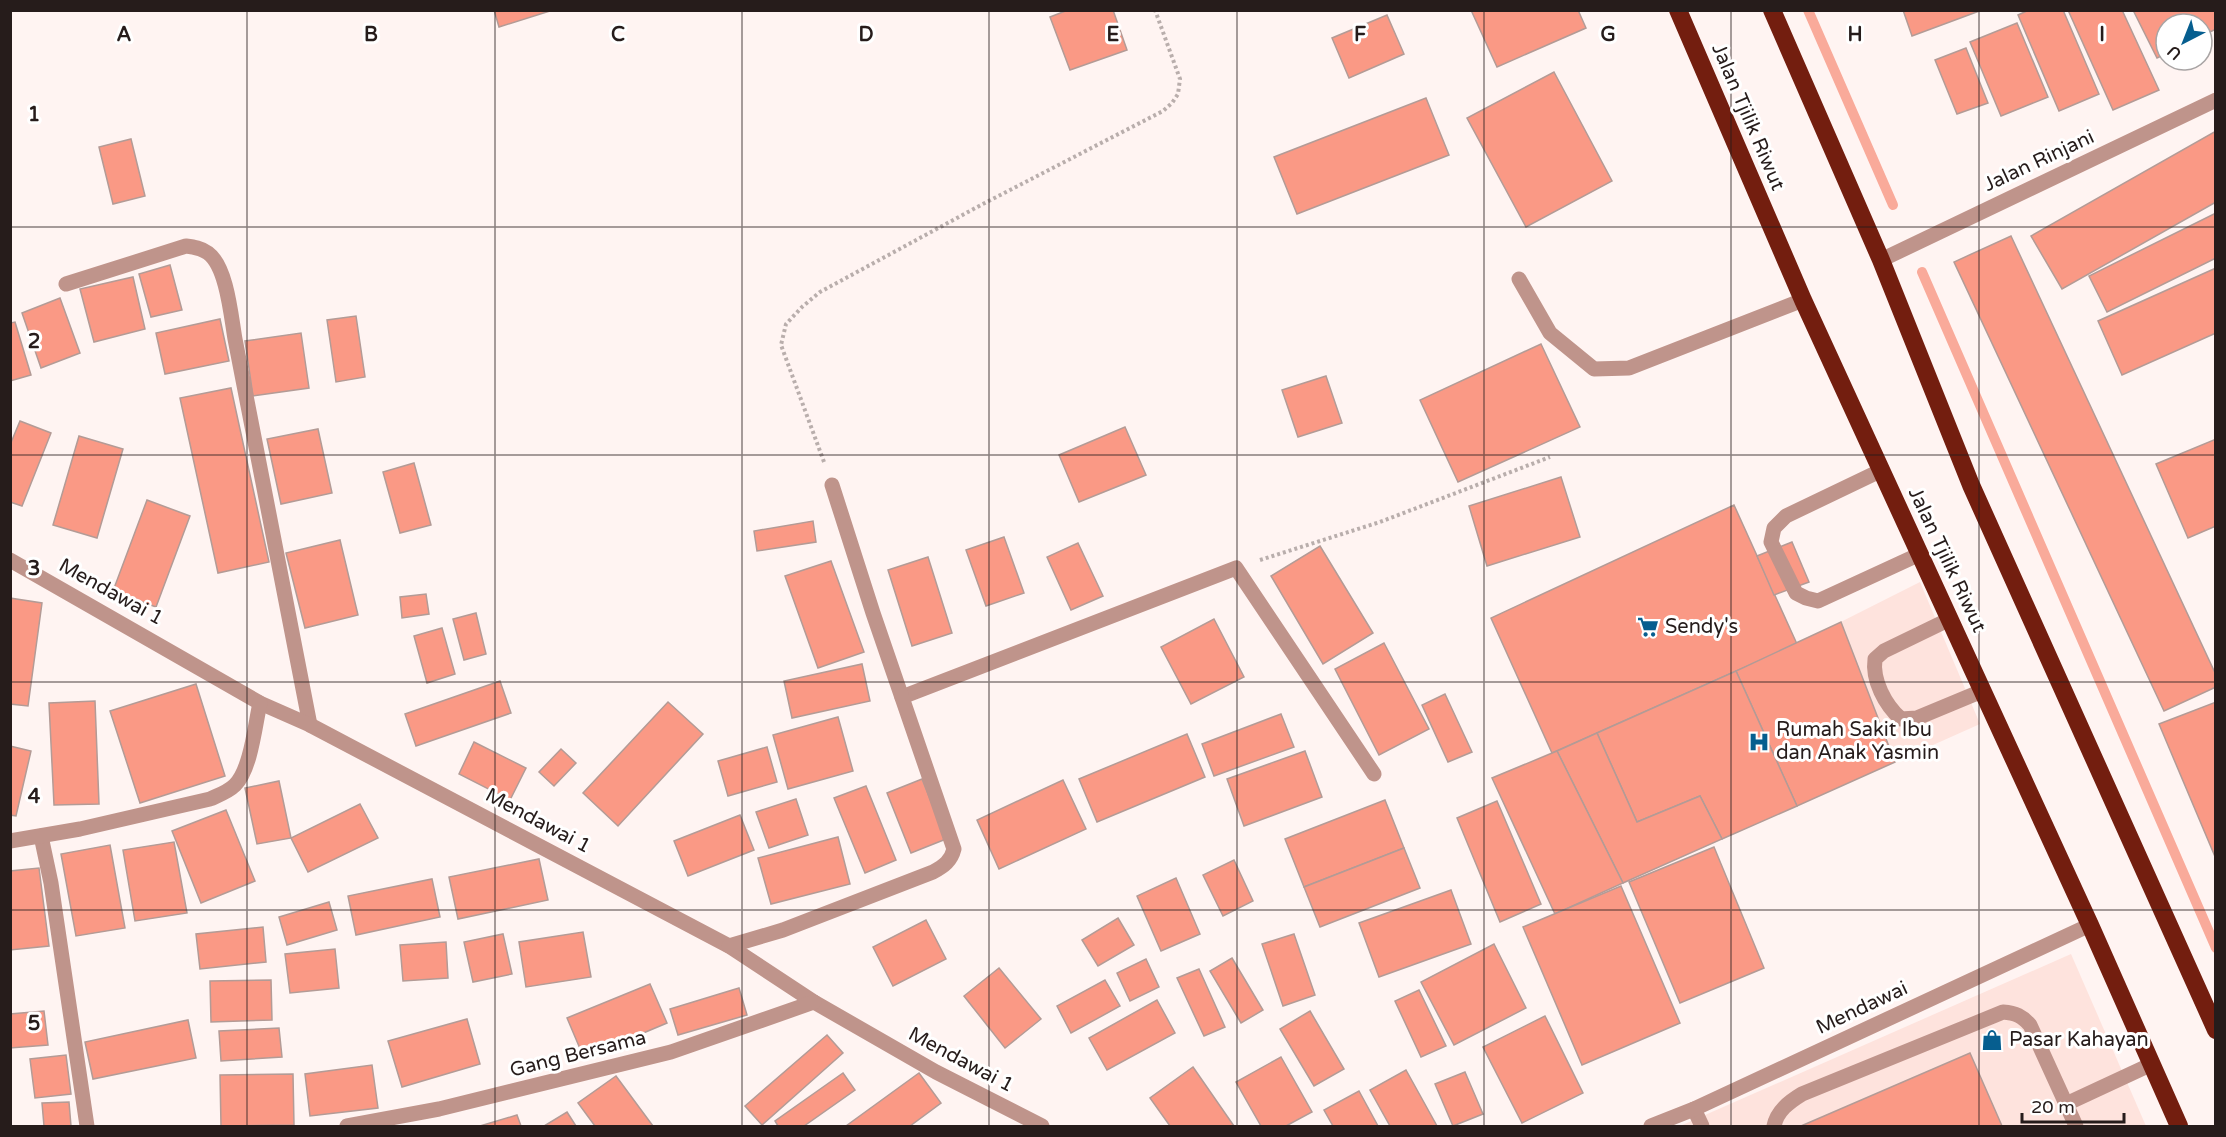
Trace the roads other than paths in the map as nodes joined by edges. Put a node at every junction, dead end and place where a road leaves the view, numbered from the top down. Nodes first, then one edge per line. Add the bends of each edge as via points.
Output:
1 (1678, 10) edge
2 (1772, 10) edge
3 (2216, 100) edge
4 (1881, 260) junction
5 (1519, 279) dead end
6 (66, 284) dead end
7 (1803, 300) junction
8 (1882, 470) junction
9 (832, 485) road end
10 (1920, 554) junction
11 (10, 560) edge
12 (1950, 619) junction
13 (1982, 691) junction
14 (902, 697) junction
15 (260, 703) junction
16 (310, 725) junction
17 (1374, 774) dead end
18 (41, 836) junction
19 (10, 841) edge
20 (2090, 925) junction
21 (729, 946) junction
22 (814, 1002) junction
23 (2216, 1030) edge
24 (2152, 1064) junction
25 (2066, 1104) junction
26 (1694, 1109) junction
27 (87, 1126) edge
28 (347, 1126) edge
29 (1042, 1126) edge
30 (1651, 1126) edge
31 (1702, 1126) edge
32 (1774, 1126) edge
33 (2076, 1126) edge
34 (2179, 1126) edge

1 - 7 highway, Jalan Tjilik Riwut
2 - 4 highway
3 - 4 street, Jalan Rinjani
4 - 23 highway via 1971,485
5 - 7 street via 1550,333 1594,369 1629,368
6 - 16 street via 186,246 200,248 218,264
7 - 8 highway, Jalan Tjilik Riwut
8 - 10 highway, Jalan Tjilik Riwut
8 - 10 street via 1786,516 1774,528 1771,542 1796,593 1818,601
9 - 14 street
10 - 12 highway, Jalan Tjilik Riwut
11 - 15 street, Mendawai 1
12 - 13 highway, Jalan Tjilik Riwut
12 - 13 street via 1875,659 1874,670 1889,708 1901,719 1917,718
13 - 20 highway, Jalan Tjilik Riwut
14 - 17 street via 1236,568
14 - 21 street via 951,839 952,857 933,872 783,930
15 - 16 street, Mendawai 1
15 - 18 street via 243,773 224,794
16 - 21 street, Mendawai 1
18 - 19 street
18 - 27 street
20 - 24 highway, Jalan Tjilik Riwut
20 - 26 street, Mendawai
21 - 22 street, Mendawai 1
22 - 28 street, Gang Bersama via 672,1052 439,1109
22 - 29 street, Mendawai 1 via 936,1072
24 - 25 street
24 - 34 highway, Jalan Tjilik Riwut
25 - 32 street via 2030,1025 2015,1013 2003,1012 1802,1094 1782,1110
25 - 33 street
26 - 30 street, Mendawai
26 - 31 street

